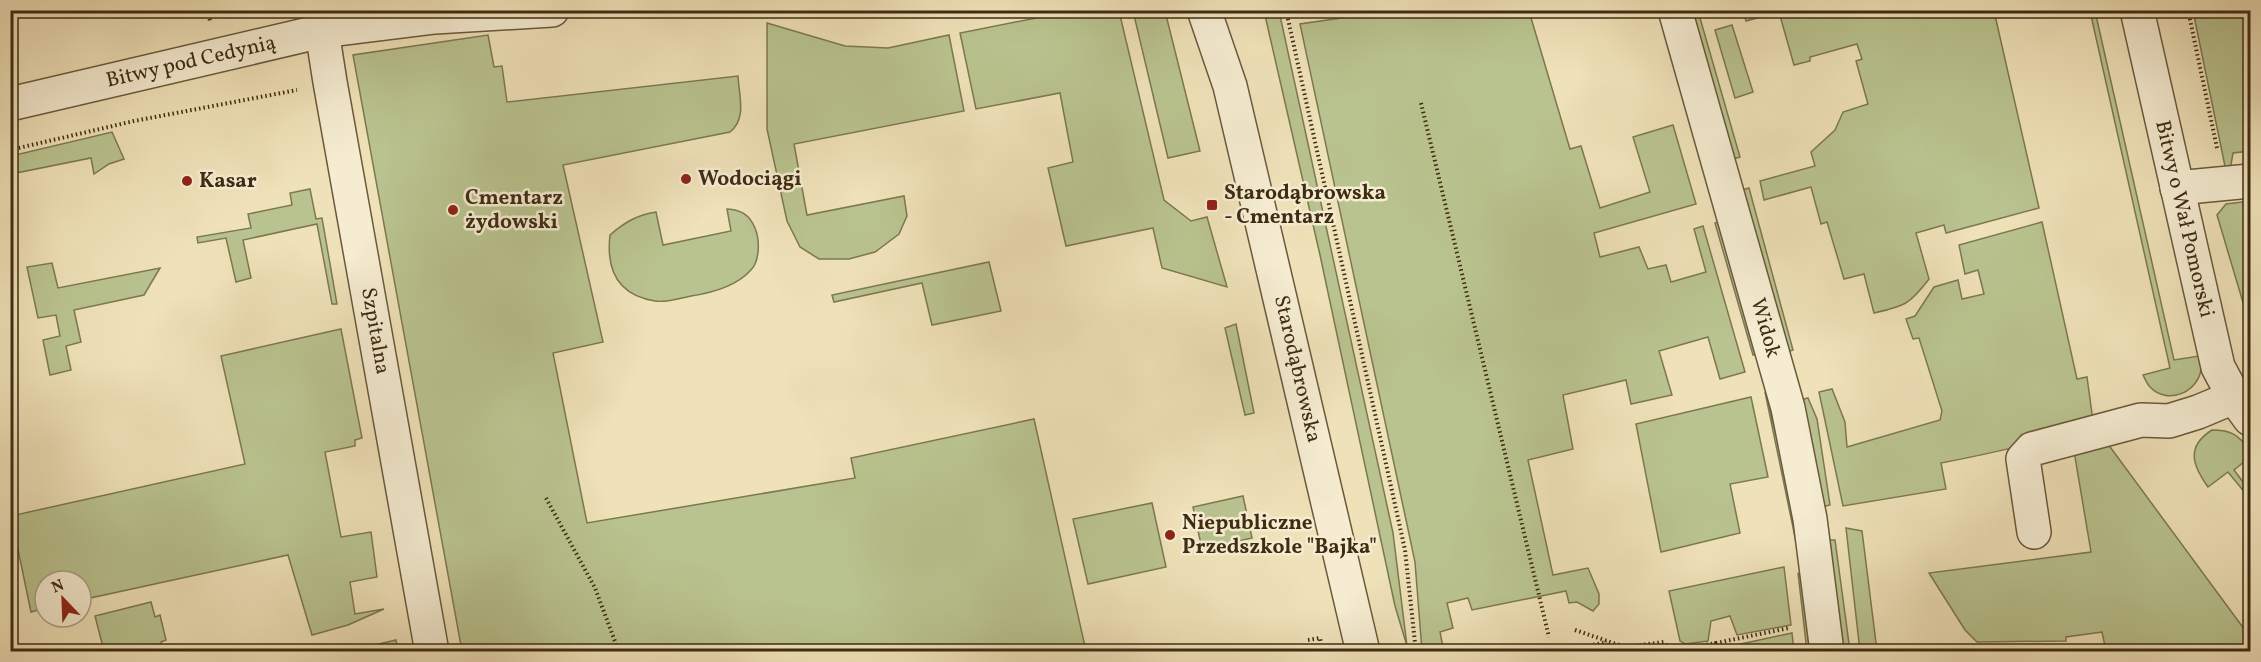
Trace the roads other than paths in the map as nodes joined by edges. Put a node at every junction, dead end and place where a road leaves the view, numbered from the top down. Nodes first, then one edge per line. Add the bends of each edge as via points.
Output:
1 (552, 10) edge
2 (1204, 10) edge
3 (1222, 10) edge
4 (1675, 10) edge
5 (2137, 10) edge
6 (321, 21) edge
7 (1230, 86) junction
8 (10, 104) edge
9 (2237, 182) edge
10 (2177, 188) junction
11 (2245, 409) edge
12 (2034, 532) dead end
13 (432, 651) edge
14 (1363, 651) edge
15 (1827, 651) edge

1 - 6 street, Bitwy pod Cedynią
2 - 7 street, Starodąbrowska
3 - 7 street, Starodąbrowska
4 - 15 street, Widok via 1788,408 1810,519
5 - 10 street, Bitwy o Wał Pomorski
6 - 8 street, Bitwy pod Cedynią
6 - 13 street, Szpitalna
7 - 14 street, Starodąbrowska
9 - 10 street
10 - 11 street, Bitwy o Wał Pomorski via 2218,368
11 - 12 street via 2198,412 2169,421 2141,420 2032,449 2023,459

